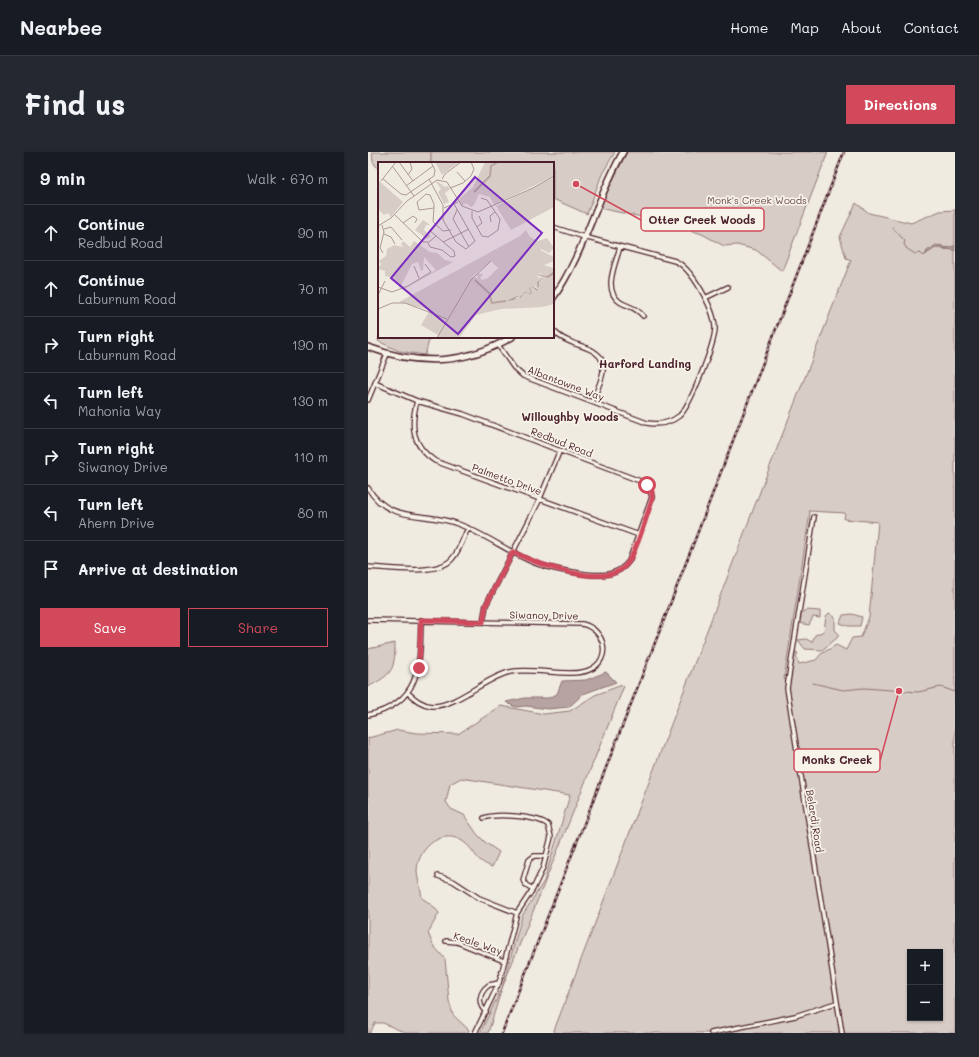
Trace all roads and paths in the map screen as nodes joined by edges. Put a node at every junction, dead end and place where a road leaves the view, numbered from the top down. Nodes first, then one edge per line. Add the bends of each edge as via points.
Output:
1 (622, 152) edge
2 (554, 227) edge
3 (584, 237) junction
4 (620, 247) junction
5 (728, 287) dead end
6 (554, 296) edge
7 (705, 298) junction
8 (643, 316) dead end
9 (555, 332) dead end
10 (510, 338) edge
11 (498, 345) junction
12 (368, 346) edge
13 (387, 354) junction
14 (375, 383) junction
15 (368, 400) edge
16 (417, 401) junction
17 (592, 402) junction
18 (560, 450) junction
19 (368, 488) edge
20 (540, 500) junction
21 (814, 517) dead end
22 (468, 528) junction
23 (639, 535) junction
24 (513, 552) junction
25 (368, 567) edge
26 (368, 620) edge
27 (421, 620) junction
28 (483, 622) junction
29 (408, 693) junction
30 (368, 715) edge
31 (484, 818) dead end
32 (546, 856) junction
33 (438, 876) dead end
34 (532, 889) junction
35 (517, 914) junction
36 (446, 941) dead end
37 (504, 961) junction
38 (499, 983) junction
39 (836, 1003) junction
40 (486, 1012) junction
41 (475, 1033) edge
42 (711, 1033) edge
43 (842, 1033) edge

1 - 3 street
2 - 3 street, Albantowne Way
3 - 4 street, Albantowne Way
3 - 6 street
4 - 7 street, Albantowne Way via 680,263 693,275
4 - 8 street via 611,290 618,301 636,308
5 - 7 street
7 - 17 street, Albantowne Way via 714,319 714,334 688,404 679,416 665,423 647,423
9 - 17 street via 560,338 598,354 602,359 603,371
10 - 11 street
11 - 13 street via 466,356 442,360
11 - 17 street, Albantowne Way via 523,376
12 - 13 street
13 - 14 street
14 - 15 street
14 - 16 street, Redbud Road
16 - 18 street, Redbud Road via 463,414
16 - 20 street, Palmetto Drive via 413,415 413,432 419,447 429,458
18 - 20 street
18 - 23 street, Redbud Road via 648,486 652,492 652,500
19 - 22 street via 376,499 390,510 438,519
20 - 23 street, Palmetto Drive
20 - 24 street
21 - 39 street, Belardi Road via 787,688
22 - 24 street
22 - 25 street via 453,558 442,566 429,569
23 - 24 street via 629,561 613,574 592,574 552,568
24 - 28 street via 486,605
26 - 27 street, Siwanoy Drive
27 - 28 street, Siwanoy Drive
27 - 29 street via 419,668
28 - 29 street, Siwanoy Drive via 588,625 601,637 604,651 599,663 588,671 510,672 439,705 424,704
29 - 30 street via 387,710
31 - 32 street via 495,815 545,822 551,831
32 - 34 street
32 - 34 street via 534,856 529,860 523,880
33 - 35 street via 453,881 479,898
34 - 35 street
35 - 37 street
36 - 37 street, Keale Way via 456,942
37 - 38 street
38 - 40 street
38 - 40 street via 489,985 483,991 480,1004
39 - 42 street via 795,1016
39 - 43 street, Belardi Road
40 - 41 street

